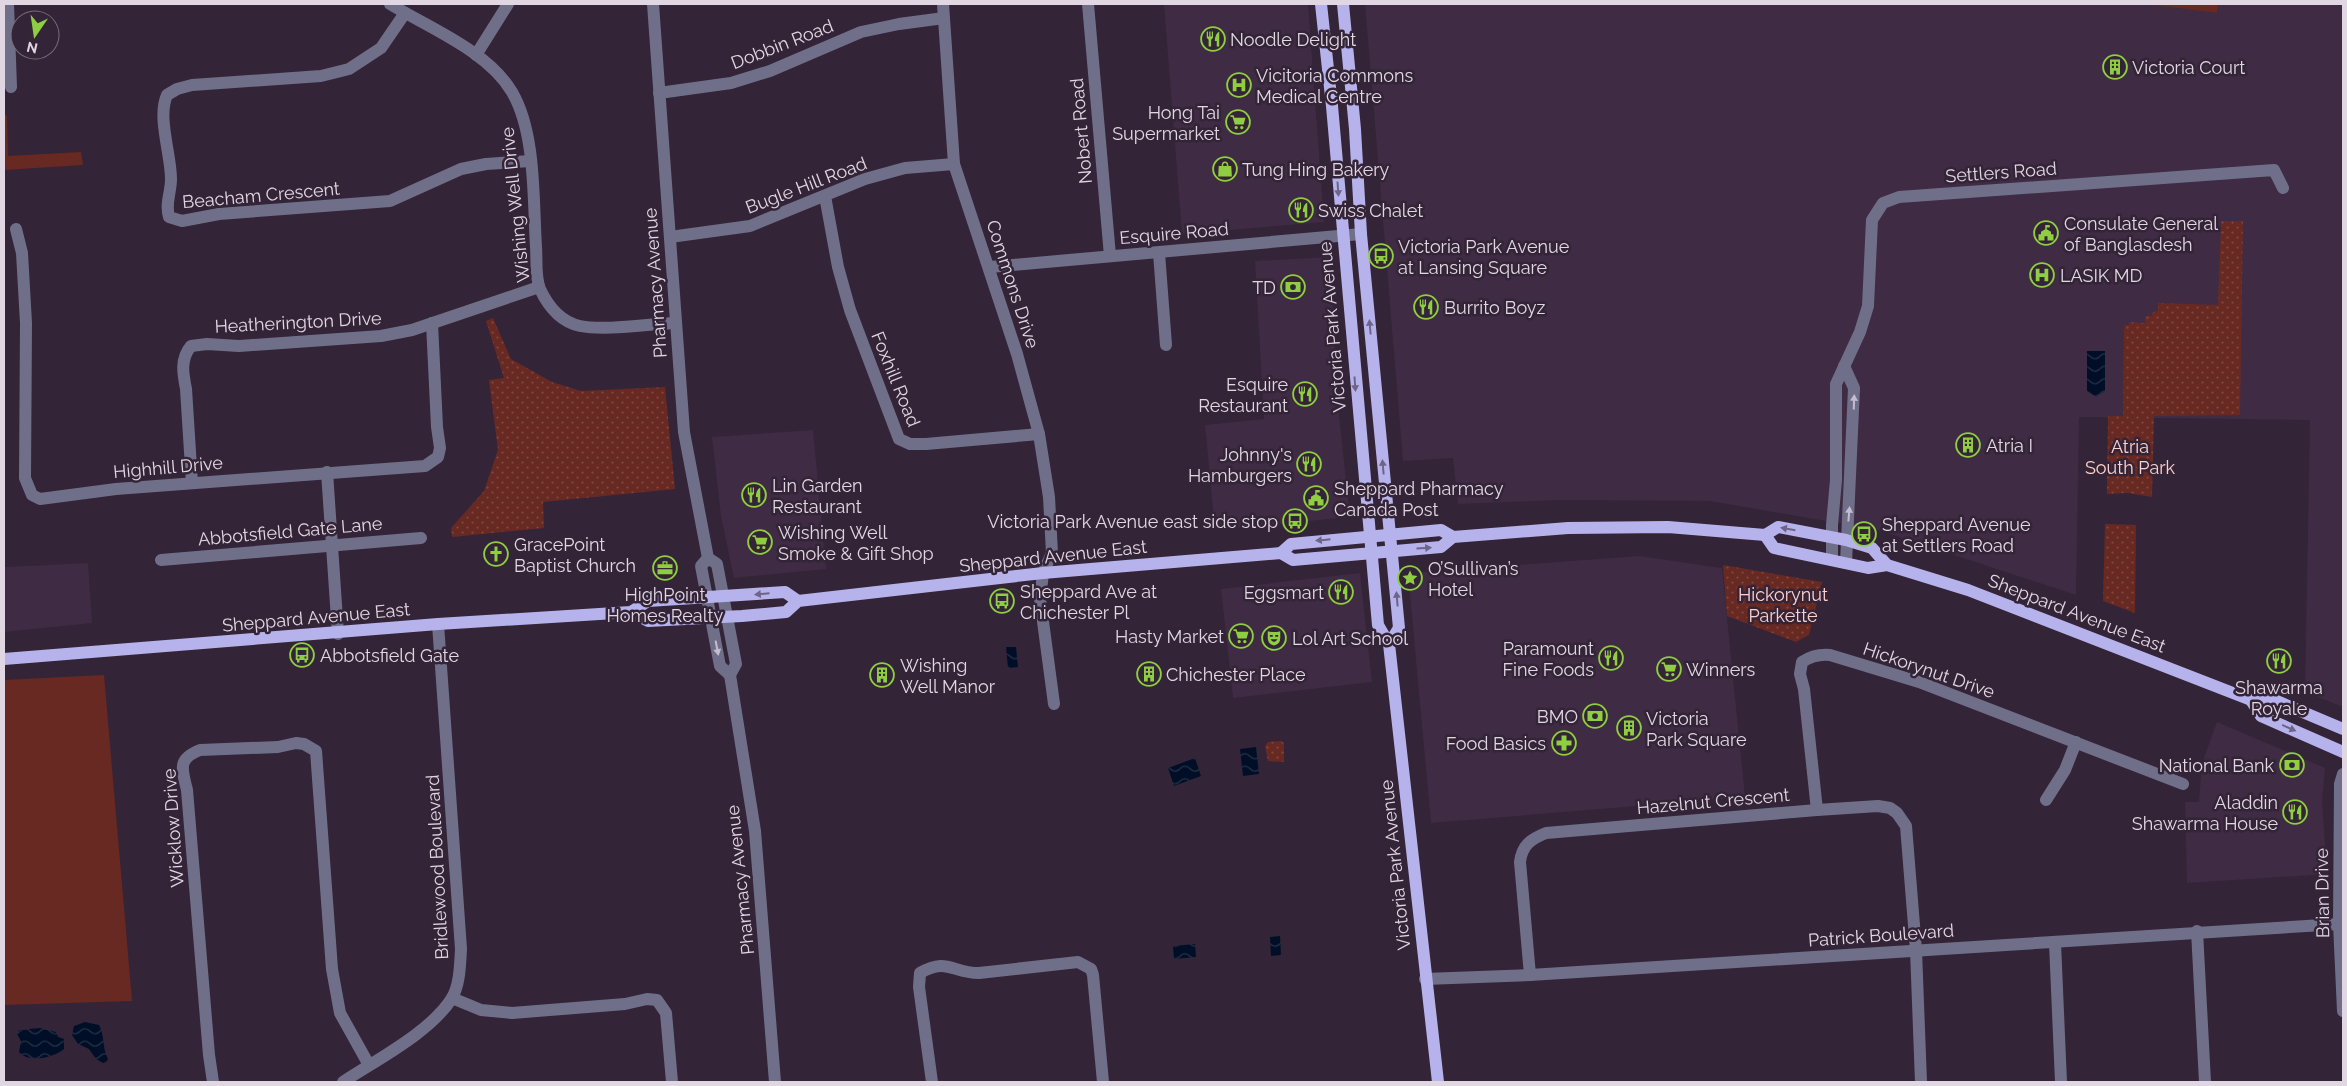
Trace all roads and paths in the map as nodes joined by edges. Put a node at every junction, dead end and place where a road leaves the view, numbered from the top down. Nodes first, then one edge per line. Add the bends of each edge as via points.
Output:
1 (8, 4) edge
2 (390, 4) edge
3 (508, 4) edge
4 (653, 4) edge
5 (944, 4) edge
6 (1088, 4) edge
7 (1321, 4) edge
8 (1343, 4) edge
9 (405, 13) junction
10 (944, 18) junction
11 (476, 55) junction
12 (11, 87) dead end
13 (659, 93) junction
14 (530, 161) junction
15 (954, 164) junction
16 (2283, 188) dead end
17 (825, 196) junction
18 (16, 229) dead end
19 (1361, 234) junction
20 (1342, 236) junction
21 (670, 237) junction
22 (1159, 253) junction
23 (1110, 256) junction
24 (990, 267) junction
25 (540, 287) junction
26 (432, 323) junction
27 (675, 323) junction
28 (1166, 345) dead end
29 (1844, 366) junction
30 (1039, 434) junction
31 (327, 472) junction
32 (192, 483) junction
33 (1390, 533) junction
34 (1369, 535) junction
35 (1765, 536) junction
36 (1453, 537) junction
37 (1832, 537) junction
38 (421, 538) dead end
39 (1846, 540) junction
40 (332, 545) junction
41 (1392, 550) junction
42 (1371, 551) junction
43 (1281, 553) junction
44 (708, 558) junction
45 (1832, 559) junction
46 (161, 560) dead end
47 (1846, 563) junction
48 (1887, 565) junction
49 (1043, 573) junction
50 (723, 597) junction
51 (706, 599) junction
52 (798, 601) junction
53 (631, 612) junction
54 (728, 616) junction
55 (710, 618) junction
56 (438, 624) junction
57 (338, 634) junction
58 (1389, 644) junction
59 (4, 659) edge
60 (730, 675) junction
61 (2251, 700) junction
62 (1054, 704) dead end
63 (2343, 729) edge
64 (2076, 742) junction
65 (2343, 752) edge
66 (2343, 774) edge
67 (2183, 784) dead end
68 (2046, 800) dead end
69 (1817, 810) junction
70 (2339, 924) junction
71 (2196, 931) junction
72 (2055, 942) junction
73 (1916, 950) junction
74 (1530, 975) junction
75 (2342, 977) edge
76 (1425, 979) junction
77 (452, 998) junction
78 (2343, 1011) edge
79 (368, 1065) junction
80 (213, 1082) edge
81 (343, 1082) edge
82 (672, 1082) edge
83 (775, 1082) edge
84 (932, 1082) edge
85 (1103, 1082) edge
86 (1438, 1082) edge
87 (1921, 1082) edge
88 (2061, 1082) edge
89 (2205, 1082) edge

1 - 12 street
2 - 9 street, Wishing Well Drive
3 - 11 street
4 - 13 street, Pharmacy Avenue
5 - 10 street, Commons Drive
6 - 23 street, Nobert Road
7 -> 20 main road, Victoria Park Avenue
8 - 19 main road, Victoria Park Avenue
9 - 11 street, Wishing Well Drive
9 - 14 street, Beacham Crescent via 381,48 349,69 321,76 192,85 168,94 164,110 171,179 166,209 169,217 182,221 219,214 390,201 462,169
10 - 13 street, Dobbin Road via 861,32 770,71 731,83
10 - 15 street, Commons Drive
11 - 14 street, Wishing Well Drive via 496,70 521,109
13 - 21 street, Pharmacy Avenue
14 - 25 street, Wishing Well Drive
15 - 17 street, Bugle Hill Road via 904,168 865,179
15 - 24 street, Commons Drive
16 - 29 street, Settlers Road via 2274,170 1899,196 1884,203 1872,220 1868,306
17 - 21 street, Bugle Hill Road via 750,226
17 - 30 street, Foxhill Road via 838,267 850,310 899,439 910,444 926,444
18 - 32 street, Highhill Drive via 22,253 26,323 26,478 32,495 40,499
19 - 20 street, Esquire Road
33 -> 19 main road, Victoria Park Avenue
20 - 22 street, Esquire Road
20 -> 34 main road, Victoria Park Avenue
21 - 27 street, Pharmacy Avenue
22 - 23 street, Esquire Road
22 - 28 street
23 - 24 street, Esquire Road
24 - 30 street, Commons Drive
25 - 26 street, Heatherington Drive
25 - 27 street, Wishing Well Drive via 553,310 580,326
26 - 31 street, Highhill Drive via 438,457 425,466 414,468
26 - 32 street, Heatherington Drive via 381,336 239,346 191,346 184,354 183,370
27 - 44 street, Pharmacy Avenue via 684,432
29 - 37 street, Settlers Road via 1836,384 1836,480
39 -> 29 street via 1854,388
30 - 49 street, Commons Drive via 1052,543 1052,553
31 - 32 street, Highhill Drive
31 - 40 street
33 - 34 main road, Sheppard Avenue East
33 - 36 main road, Sheppard Avenue East via 1440,530
33 - 41 main road, Victoria Park Avenue
34 - 42 main road, Victoria Park Avenue
34 -> 43 main road, Sheppard Avenue East via 1291,544
35 - 36 main road, Sheppard Avenue East via 1668,527 1588,528
37 -> 35 main road, Sheppard Avenue East via 1778,528
35 - 45 main road, Sheppard Avenue East via 1774,548
41 -> 36 main road, Sheppard Avenue East via 1441,547
37 - 39 main road, Sheppard Avenue East
37 - 45 street, Settlers Road
38 - 40 street, Abbotsfield Gate Lane
39 - 47 street
39 - 48 main road, Sheppard Avenue East via 1872,548
40 - 46 street, Abbotsfield Gate Lane
40 - 57 street
41 - 42 main road, Sheppard Avenue East
58 -> 41 main road, Victoria Park Avenue via 1399,628
42 - 43 main road, Sheppard Avenue East via 1293,560
42 - 58 main road, Victoria Park Avenue via 1378,625
43 - 49 main road, Sheppard Avenue East
44 - 50 street, Pharmacy Avenue via 717,564
44 - 51 street, Pharmacy Avenue via 701,566
45 - 47 main road, Sheppard Avenue East
47 - 48 main road, Sheppard Avenue East via 1868,568
48 - 61 main road, Sheppard Avenue East via 2051,620
49 - 52 main road, Sheppard Avenue East
49 - 62 street via 1040,600
50 - 51 main road, Sheppard Avenue East
52 -> 50 main road, Sheppard Avenue East via 785,592
50 - 54 street, Pharmacy Avenue
51 - 53 main road, Sheppard Avenue East via 648,601
51 - 55 street, Pharmacy Avenue
52 - 54 main road, Sheppard Avenue East via 786,612
53 - 55 main road, Sheppard Avenue East via 648,621
53 - 56 main road, Sheppard Avenue East
54 - 55 main road, Sheppard Avenue East
54 - 60 street, Pharmacy Avenue via 736,664
55 -> 60 street, Pharmacy Avenue via 720,666
56 - 57 main road, Sheppard Avenue East
56 - 77 street, Bridlewood Boulevard via 461,949 458,982
57 - 59 main road, Sheppard Avenue East
58 - 76 main road, Victoria Park Avenue
60 - 83 street, Pharmacy Avenue via 755,831
61 - 63 main road, Sheppard Avenue East via 2272,699
61 -> 65 main road, Sheppard Avenue East via 2261,716
64 - 67 street, Hickorynut Drive
64 - 68 street via 2065,770
64 - 69 street, Hickorynut Drive via 1919,682 1830,655 1814,656 1802,662 1800,669
66 - 70 street, Brian Drive via 2340,784
69 - 73 street, Hazelnut Crescent via 1878,806 1890,808 1902,818 1906,832
69 - 74 street, Hazelnut Crescent via 1546,833 1533,838 1522,851 1520,862
70 - 71 street, Patrick Boulevard
70 - 75 street, Brian Drive
71 - 72 street, Patrick Boulevard
71 - 89 street
72 - 73 street, Patrick Boulevard
72 - 88 street
73 - 74 street, Patrick Boulevard
73 - 87 street
74 - 76 street, Patrick Boulevard
75 - 78 street, Brian Drive
76 - 86 main road, Victoria Park Avenue
77 - 79 street, Bridlewood Boulevard via 426,1027
77 - 82 street via 482,1010 512,1013 657,1000 666,1013
79 - 80 street, Wicklow Drive via 343,1021 336,1001 316,751 296,743 200,750 188,755 183,770 188,790
79 - 81 street, Bridlewood Boulevard
84 - 85 street via 918,978 920,973 940,964 966,973 1078,962 1091,968

